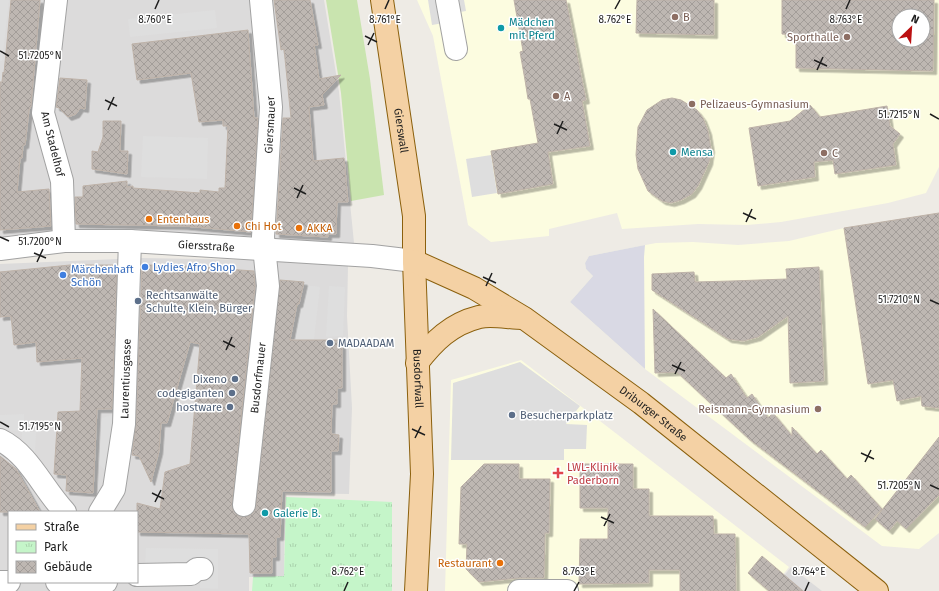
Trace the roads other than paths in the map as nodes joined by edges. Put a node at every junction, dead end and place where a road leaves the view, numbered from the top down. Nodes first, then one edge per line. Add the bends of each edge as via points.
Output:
1 (56, 0) edge
2 (261, 0) edge
3 (382, 0) edge
4 (447, 0) edge
5 (456, 49) dead end
6 (64, 241) junction
7 (130, 241) junction
8 (0, 249) edge
9 (265, 250) junction
10 (414, 261) junction
11 (524, 318) junction
12 (417, 363) junction
13 (5, 449) edge
14 (244, 505) dead end
15 (64, 511) edge
16 (101, 511) edge
17 (138, 575) edge
18 (195, 578) edge
19 (58, 583) edge
20 (104, 583) edge
21 (416, 591) edge
22 (519, 591) edge
23 (567, 591) edge
24 (877, 591) edge

1 - 6 street, Am Stadelhof via 43,113 62,182
2 - 9 street, Giersmauer via 271,107 263,237
3 - 10 main road, Gierswall via 414,216
4 - 5 street
6 - 7 street, Giersstraße
6 - 8 street, Giersstraße
7 - 9 street, Giersstraße
7 - 16 street, Laurentiusgasse via 124,424 114,489
9 - 10 street, Giersstraße
9 - 14 street, Busdorfmauer via 268,286
10 - 11 main road, Driburger Straße via 474,288
10 - 12 main road, Busdorfwall
11 - 12 main road via 480,317 449,329 432,343
11 - 24 main road, Driburger Straße via 647,408
12 - 21 main road, Busdorfwall via 422,474
13 - 15 street via 27,463
17 - 18 street
19 - 20 street via 60,586 96,587
22 - 23 street

